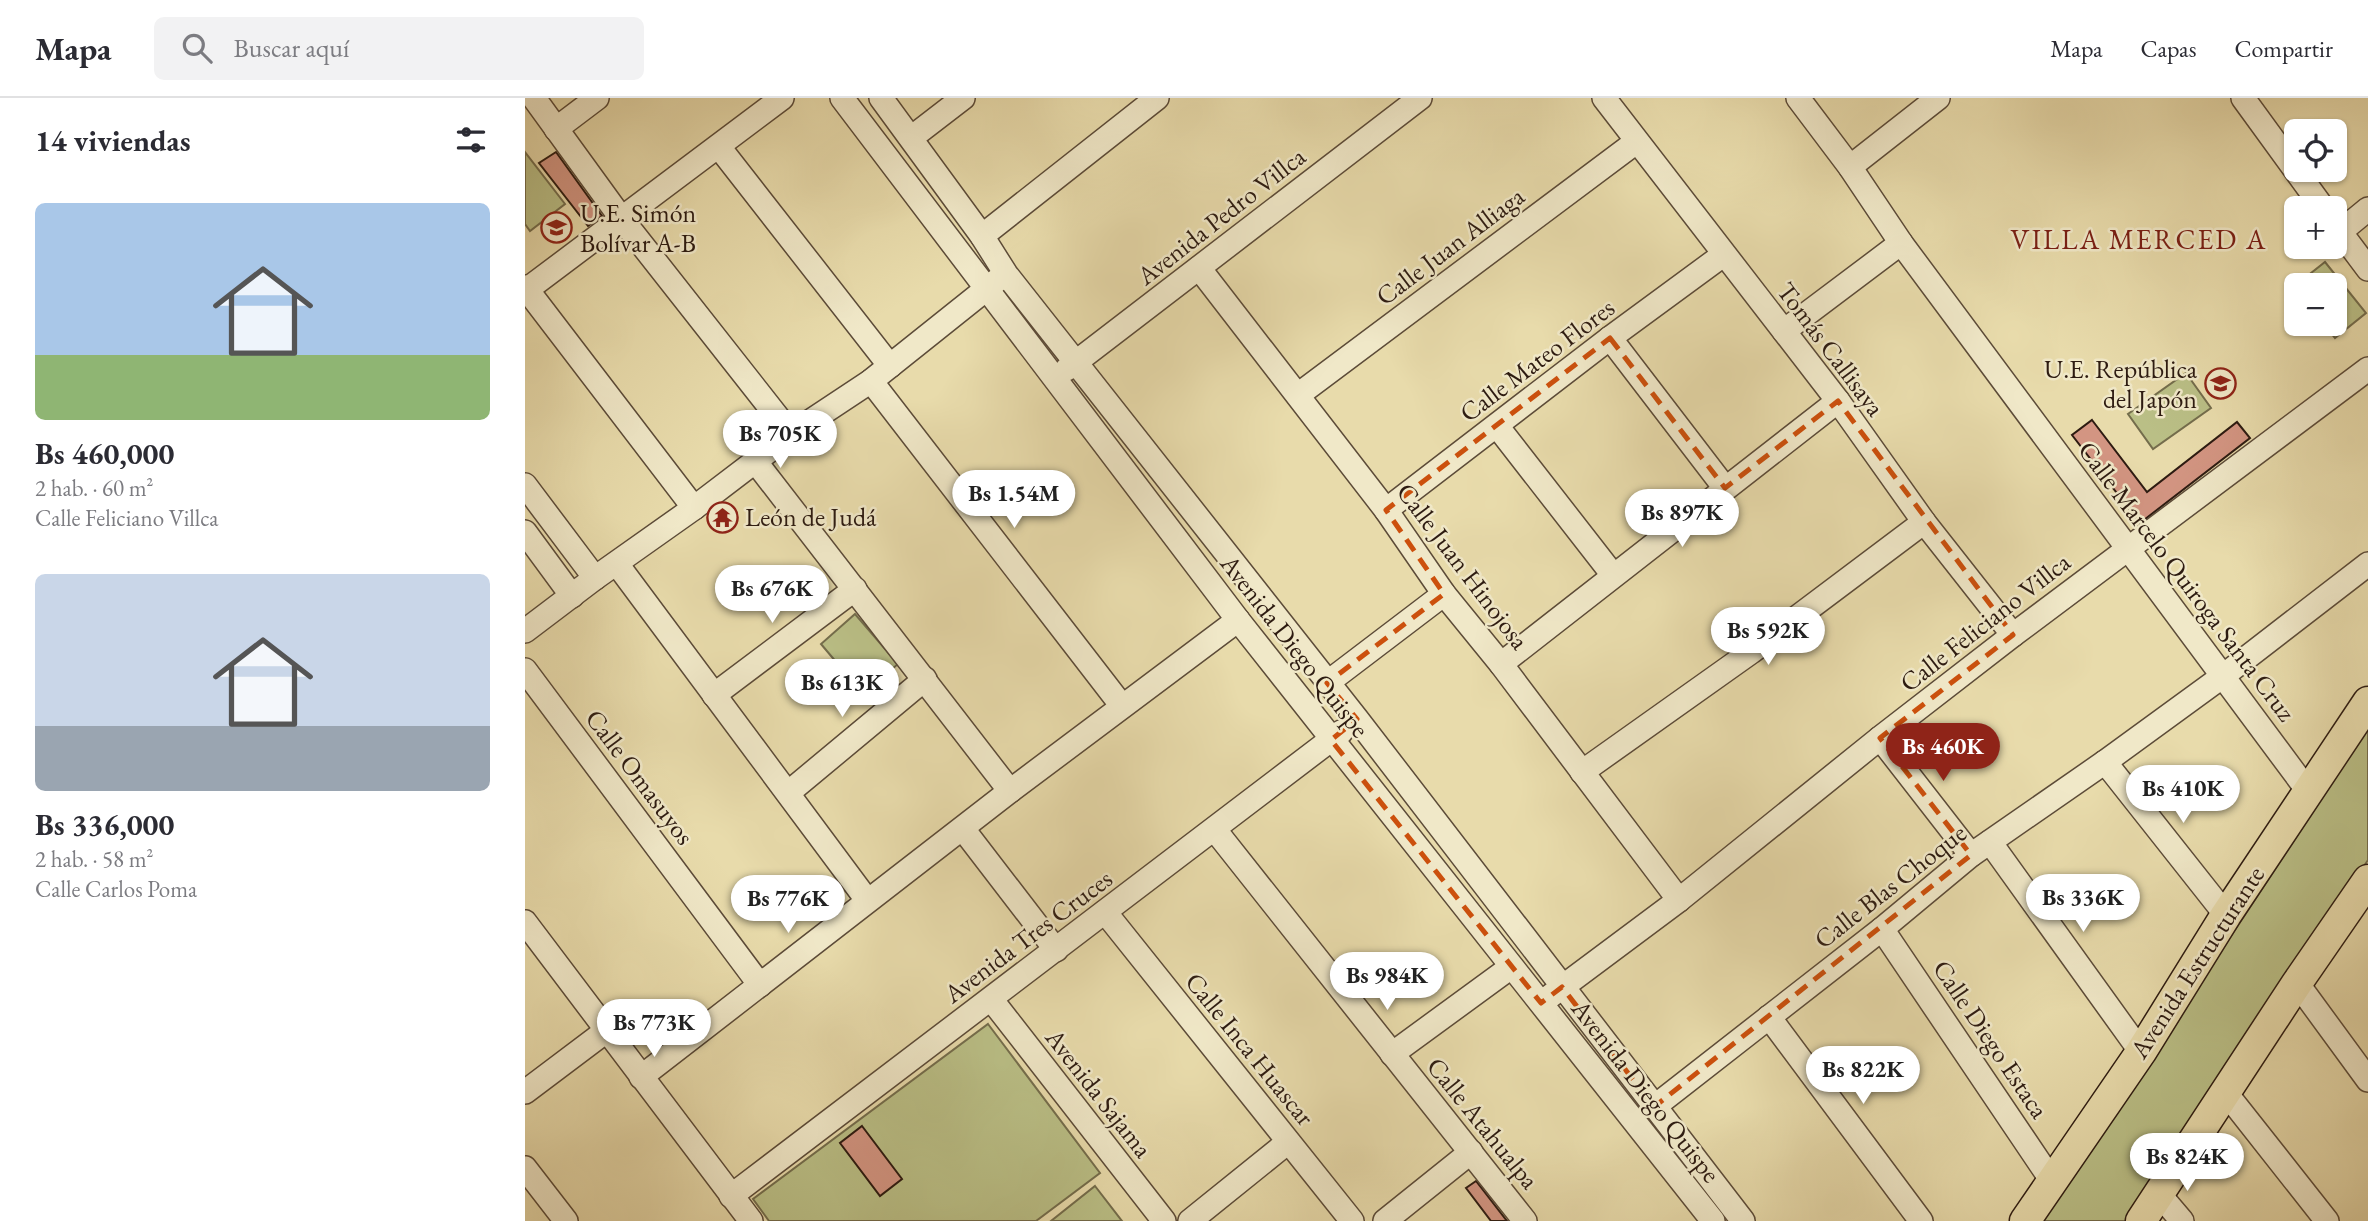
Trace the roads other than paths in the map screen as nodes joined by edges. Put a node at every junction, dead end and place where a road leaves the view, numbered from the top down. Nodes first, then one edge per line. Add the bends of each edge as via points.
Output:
1 (534, 98) edge
2 (597, 98) edge
3 (782, 98) edge
4 (842, 98) edge
5 (881, 98) edge
6 (963, 98) edge
7 (1157, 98) edge
8 (1420, 98) edge
9 (1604, 98) edge
10 (1798, 98) edge
11 (1938, 98) edge
12 (2243, 98) edge
13 (556, 129) junction
14 (911, 138) junction
15 (1636, 142) junction
16 (719, 146) junction
17 (1850, 167) junction
18 (2314, 196) edge
19 (2368, 209) edge
20 (621, 218) junction
21 (2347, 222) edge
22 (982, 236) junction
23 (2347, 241) edge
24 (1901, 243) junction
25 (1724, 255) junction
26 (1199, 268) junction
27 (2368, 269) edge
28 (1006, 274) junction
29 (988, 289) junction
30 (526, 290) edge
31 (1784, 331) junction
32 (1610, 338) junction
33 (1078, 363) junction
34 (890, 366) junction
35 (2368, 369) edge
36 (1055, 376) junction
37 (870, 380) junction
38 (1298, 395) junction
39 (1838, 401) junction
40 (1497, 426) junction
41 (791, 434) junction
42 (755, 461) junction
43 (525, 485) edge
44 (1725, 488) junction
45 (694, 509) junction
46 (1386, 510) junction
47 (1924, 522) junction
48 (525, 531) edge
49 (2128, 548) junction
50 (617, 564) junction
51 (2368, 564) edge
52 (1613, 575) junction
53 (594, 578) junction
54 (855, 589) junction
55 (1444, 594) junction
56 (572, 596) junction
57 (1238, 620) junction
58 (525, 631) edge
59 (2013, 635) junction
60 (1501, 664) junction
61 (525, 670) edge
62 (2223, 676) junction
63 (925, 679) junction
64 (1327, 683) junction
65 (715, 695) junction
66 (2368, 702) edge
67 (1122, 706) junction
68 (1357, 719) junction
69 (1880, 738) junction
70 (1331, 740) junction
71 (2105, 762) junction
72 (1582, 772) junction
73 (1010, 791) junction
74 (2308, 791) junction
75 (788, 793) junction
76 (963, 829) junction
77 (1215, 830) junction
78 (1990, 842) junction
79 (1971, 855) junction
80 (2366, 887) edge
81 (867, 900) junction
82 (1679, 900) junction
83 (1105, 912) junction
84 (2226, 915) junction
85 (525, 922) edge
86 (1882, 929) junction
87 (1056, 950) junction
88 (1511, 967) junction
89 (2297, 983) junction
90 (761, 985) junction
91 (1562, 987) junction
92 (991, 999) junction
93 (1541, 1003) junction
94 (1769, 1017) junction
95 (606, 1031) junction
96 (2141, 1052) junction
97 (1392, 1054) junction
98 (641, 1077) junction
99 (2368, 1080) edge
100 (525, 1092) edge
101 (2226, 1093) junction
102 (1654, 1107) junction
103 (1288, 1142) junction
104 (1471, 1152) junction
105 (525, 1168) edge
106 (2052, 1181) junction
107 (2159, 1194) junction
108 (731, 1196) junction
109 (566, 1221) edge
110 (751, 1221) edge
111 (1164, 1221) edge
112 (1191, 1221) edge
113 (1352, 1221) edge
114 (1385, 1221) edge
115 (1525, 1221) edge
116 (1713, 1221) edge
117 (1743, 1221) edge
118 (1921, 1221) edge
119 (2025, 1221) edge
120 (2141, 1221) edge
121 (2182, 1221) edge
122 (2327, 1221) edge

1 - 13 street
2 - 13 street
3 - 16 street
4 - 29 street, Avenida Diego Quispe
5 - 14 street, Avenida Diego Quispe
6 - 14 street
7 - 22 street
8 - 26 street, Avenida Pedro Villca
9 - 15 street, Tomás Callisaya
10 - 17 street, Calle Marcelo Quiroga Santa Cruz
11 - 17 street
12 - 18 street
13 - 20 street
14 - 22 street, Avenida Diego Quispe
15 - 25 street, Tomás Callisaya
15 - 38 street, Calle Juan Alliaga
16 - 20 street
16 - 34 street
17 - 24 street, Calle Marcelo Quiroga Santa Cruz
19 - 21 street
20 - 30 street
20 - 41 street
22 - 28 street, Avenida Diego Quispe
23 - 27 street
24 - 31 street
24 - 49 street, Calle Marcelo Quiroga Santa Cruz
25 - 31 street, Tomás Callisaya
25 - 32 street, Calle Mateo Flores
26 - 33 street, Avenida Pedro Villca
26 - 38 street, Calle Juan Hinojosa
28 - 29 street
28 - 33 street, Avenida Diego Quispe
29 - 34 street
29 - 36 street, Avenida Diego Quispe
30 - 45 street
31 - 39 street, Tomás Callisaya
32 - 40 street, Calle Mateo Flores
32 - 44 street
33 - 36 street, Avenida Pedro Villca
33 - 64 street, Avenida Diego Quispe
34 - 37 street
35 - 49 street, Calle Feliciano Villca
36 - 57 street, Avenida Diego Quispe
37 - 41 street
37 - 67 street
38 - 46 street, Calle Juan Hinojosa
39 - 44 street
39 - 47 street, Tomás Callisaya
40 - 46 street, Calle Mateo Flores
40 - 52 street
41 - 42 street
42 - 45 street
42 - 54 street
43 - 53 street
44 - 52 street
45 - 50 street
46 - 55 street, Calle Juan Hinojosa
47 - 59 street, Tomás Callisaya
47 - 72 street
48 - 56 street
49 - 59 street, Calle Feliciano Villca
49 - 62 street, Calle Marcelo Quiroga Santa Cruz
50 - 53 street
50 - 65 street
51 - 62 street, Calle Blas Choque
52 - 60 street
53 - 56 street
54 - 63 street
54 - 65 street
55 - 60 street, Calle Juan Hinojosa
55 - 64 street
56 - 58 street
57 - 67 street
57 - 70 street, Avenida Diego Quispe
59 - 69 street, Calle Feliciano Villca
60 - 72 street, Calle Juan Hinojosa
61 - 90 street, Calle Omasuyos
62 - 71 street, Calle Blas Choque
62 - 74 street, Calle Marcelo Quiroga Santa Cruz
63 - 73 street
63 - 75 street
64 - 68 street, Avenida Diego Quispe
65 - 75 street
66 - 74 main road, Avenida Estructurante
67 - 73 street
68 - 70 street, Avenida Tres Cruces
68 - 91 street, Avenida Diego Quispe
69 - 79 street
69 - 82 street, Calle Feliciano Villca
70 - 77 street, Avenida Tres Cruces
70 - 88 street, Avenida Diego Quispe
71 - 78 street, Calle Blas Choque
71 - 84 street
72 - 82 street, Calle Juan Hinojosa
73 - 76 street
74 - 84 main road, Avenida Estructurante
75 - 81 street
76 - 81 street
76 - 87 street
77 - 83 street, Avenida Tres Cruces
77 - 97 street, Calle Atahualpa
78 - 79 street, Calle Blas Choque
78 - 96 street
79 - 86 street, Calle Blas Choque
80 - 89 main road
81 - 90 street
82 - 91 street, Calle Feliciano Villca
83 - 87 street, Avenida Tres Cruces
83 - 103 street, Calle Inca Huascar
84 - 96 main road, Avenida Estructurante
85 - 95 street
86 - 94 street, Calle Blas Choque
86 - 106 street, Calle Diego Estaca
87 - 92 street, Avenida Tres Cruces
88 - 93 street, Avenida Diego Quispe
88 - 97 street
89 - 99 street
89 - 101 main road
90 - 98 street
91 - 93 street, Calle Feliciano Villca
91 - 102 street, Avenida Diego Quispe
92 - 108 street, Avenida Tres Cruces
92 - 111 street, Avenida Sajama
93 - 116 street, Avenida Diego Quispe
94 - 102 street, Calle Blas Choque
94 - 118 street
95 - 98 street
95 - 100 street
96 - 106 main road, Avenida Estructurante
97 - 104 street, Calle Atahualpa
98 - 108 street
101 - 107 main road
101 - 122 street
102 - 117 street, Avenida Diego Quispe
103 - 112 street
103 - 113 street, Calle Inca Huascar
104 - 114 street
104 - 115 street, Calle Atahualpa
105 - 109 street
106 - 119 main road, Avenida Estructurante
107 - 120 main road
107 - 121 street
108 - 110 street

